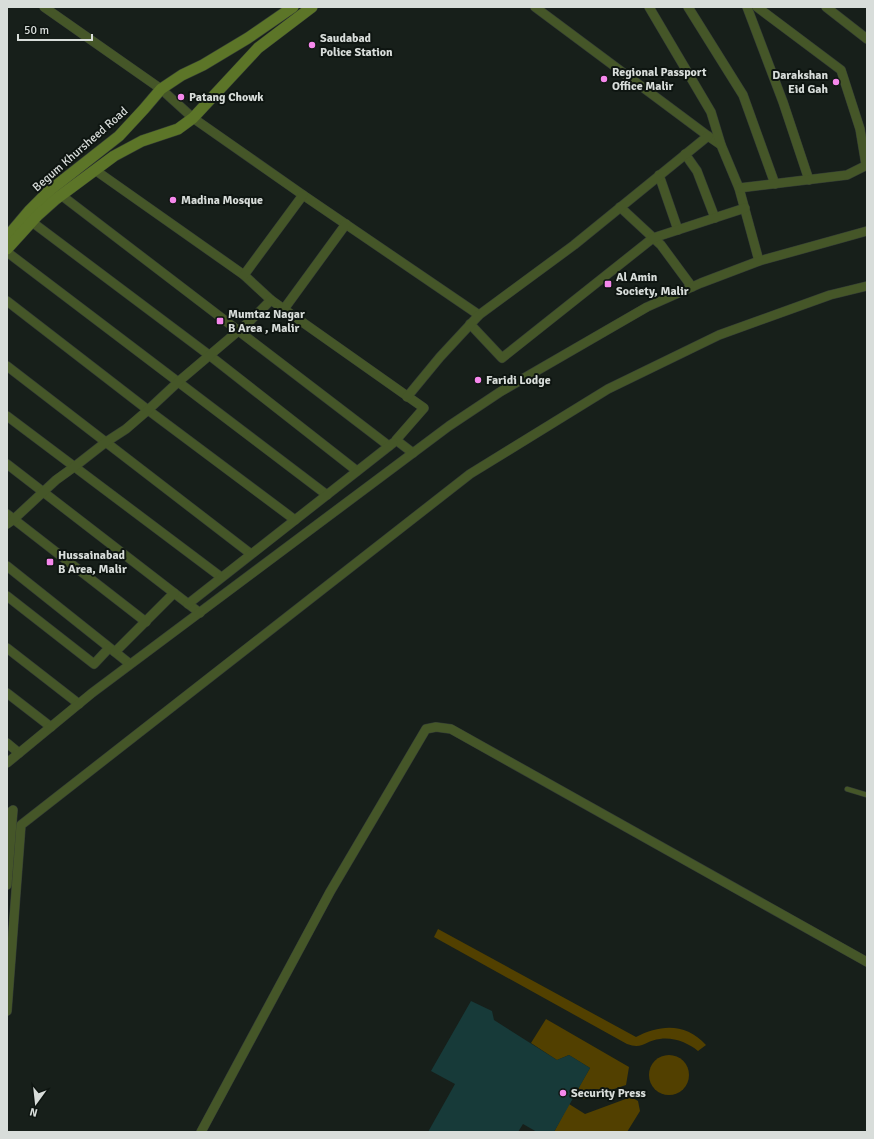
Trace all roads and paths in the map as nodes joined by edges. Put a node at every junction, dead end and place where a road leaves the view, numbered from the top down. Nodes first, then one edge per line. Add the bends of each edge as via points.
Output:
1 (44, 7) edge
2 (292, 7) edge
3 (312, 7) edge
4 (535, 7) edge
5 (649, 7) edge
6 (688, 7) edge
7 (747, 7) edge
8 (757, 7) edge
9 (826, 7) edge
10 (867, 39) edge
11 (160, 89) junction
12 (194, 118) junction
13 (708, 136) junction
14 (721, 144) junction
15 (685, 154) junction
16 (867, 165) edge
17 (95, 170) junction
18 (659, 175) junction
19 (809, 180) junction
20 (776, 184) junction
21 (739, 188) junction
22 (61, 195) junction
23 (303, 195) junction
24 (620, 207) junction
25 (745, 208) junction
26 (715, 218) junction
27 (32, 222) junction
28 (346, 224) junction
29 (678, 230) junction
30 (867, 231) edge
31 (7, 237) edge
32 (653, 238) junction
33 (7, 251) edge
34 (759, 261) junction
35 (244, 275) junction
36 (867, 286) edge
37 (692, 287) junction
38 (271, 300) junction
39 (7, 301) edge
40 (284, 309) junction
41 (479, 315) junction
42 (470, 324) junction
43 (239, 331) junction
44 (209, 355) junction
45 (7, 366) edge
46 (178, 382) junction
47 (407, 397) junction
48 (148, 410) junction
49 (7, 416) edge
50 (396, 440) junction
51 (106, 442) junction
52 (389, 446) junction
53 (413, 453) junction
54 (7, 464) edge
55 (74, 467) junction
56 (357, 471) junction
57 (42, 491) junction
58 (327, 495) junction
59 (9, 519) edge
60 (295, 520) junction
61 (251, 554) junction
62 (7, 566) edge
63 (221, 577) junction
64 (174, 593) junction
65 (7, 596) edge
66 (188, 604) junction
67 (200, 613) junction
68 (146, 622) junction
69 (7, 648) edge
70 (112, 650) junction
71 (130, 664) junction
72 (7, 693) edge
73 (79, 704) junction
74 (51, 727) junction
75 (7, 743) edge
76 (19, 753) junction
77 (7, 763) edge
78 (847, 789) dead end
79 (867, 795) edge
80 (7, 815) edge
81 (7, 885) edge
82 (867, 962) edge
83 (7, 1011) edge
84 (200, 1132) edge

1 - 11 street
2 - 11 main road, Begum Khursheed Road via 248,38
3 - 12 main road, Begum Khursheed Road via 258,48
4 - 13 street
5 - 14 street via 711,112
6 - 20 street via 743,95
7 - 19 street
8 - 16 street via 841,70 860,129
9 - 10 street
11 - 12 street
11 - 31 main road, Begum Khursheed Road via 119,136 49,191
12 - 17 main road, Begum Khursheed Road via 178,128 142,141
12 - 23 street
13 - 14 street
13 - 15 street
14 - 21 street
15 - 18 street
15 - 26 street via 697,171
16 - 19 street via 847,175
17 - 22 main road, Begum Khursheed Road
17 - 35 street
18 - 24 street
18 - 29 street
19 - 20 street
20 - 21 street
21 - 25 street
22 - 27 main road, Begum Khursheed Road
22 - 43 street
23 - 28 street
23 - 35 street
24 - 32 street
24 - 41 street
25 - 26 street
25 - 34 street
26 - 29 street
27 - 33 main road, Begum Khursheed Road
27 - 44 street
28 - 40 street
28 - 41 street
29 - 32 street
30 - 34 street
32 - 37 street
32 - 42 street via 502,358
33 - 46 street
34 - 37 street
35 - 38 street
36 - 83 street via 830,295 719,335 608,388 470,474 21,825
37 - 53 street via 647,307 500,392
38 - 40 street
38 - 43 street
39 - 48 street
40 - 47 street
41 - 42 street
42 - 47 street
43 - 44 street
43 - 52 street
44 - 46 street
44 - 56 street
45 - 51 street
46 - 48 street
46 - 58 street
47 - 50 street via 424,408
48 - 51 street
48 - 60 street
49 - 55 street
50 - 52 street
50 - 53 street
51 - 55 street
51 - 61 street
52 - 56 street
53 - 67 street
54 - 57 street
55 - 57 street
55 - 63 street
56 - 58 street
57 - 59 street
57 - 64 street
58 - 60 street
59 - 68 street
60 - 61 street
61 - 63 street
62 - 70 street
63 - 66 street
64 - 66 street
64 - 68 street
65 - 70 street via 94,664
66 - 67 street
67 - 71 street
68 - 70 street
69 - 73 street
70 - 71 street
71 - 73 street
72 - 74 street
73 - 74 street
74 - 76 street
75 - 76 street
76 - 77 street
78 - 79 lane
80 - 81 street via 13,810
82 - 84 street via 451,729 426,729 330,892

